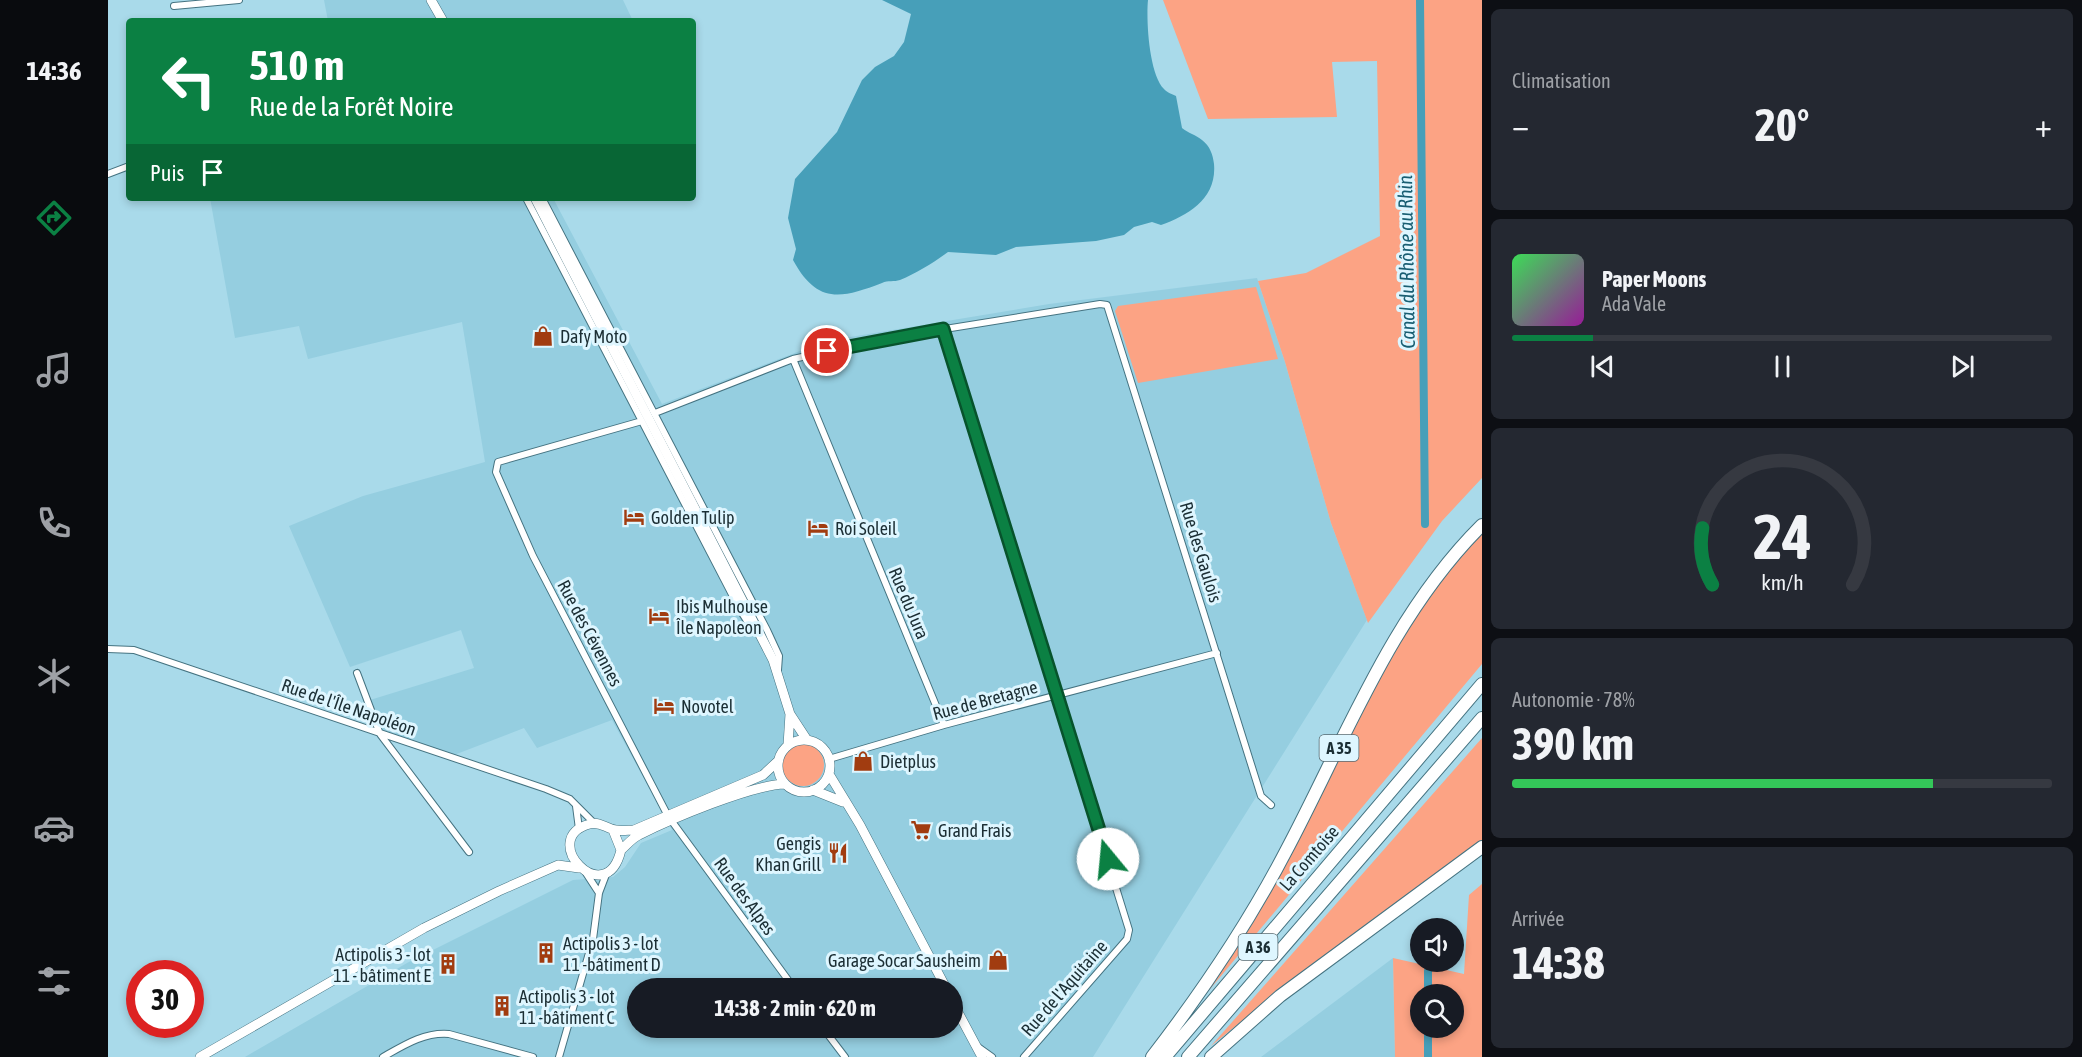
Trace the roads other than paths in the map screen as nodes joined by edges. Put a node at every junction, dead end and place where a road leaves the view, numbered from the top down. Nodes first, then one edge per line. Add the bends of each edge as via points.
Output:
1 (239, 0) edge
2 (431, 0) edge
3 (174, 6) dead end
4 (441, 18) edge
5 (126, 167) edge
6 (108, 174) edge
7 (527, 201) edge
8 (537, 201) edge
9 (544, 201) edge
10 (943, 329) junction
11 (793, 359) junction
12 (656, 412) junction
13 (642, 421) junction
14 (1482, 525) edge
15 (756, 627) junction
16 (108, 649) edge
17 (1217, 653) junction
18 (778, 671) junction
19 (357, 674) dead end
20 (1482, 684) edge
21 (1058, 696) junction
22 (790, 714) junction
23 (1482, 718) edge
24 (944, 725) junction
25 (380, 734) junction
26 (807, 740) junction
27 (788, 745) junction
28 (830, 759) junction
29 (778, 761) junction
30 (829, 774) junction
31 (785, 784) junction
32 (813, 790) junction
33 (843, 802) junction
34 (1271, 805) dead end
35 (576, 806) junction
36 (670, 818) junction
37 (594, 823) junction
38 (579, 829) junction
39 (614, 830) junction
40 (570, 847) junction
41 (1482, 847) edge
42 (621, 850) junction
43 (469, 852) dead end
44 (558, 865) junction
45 (583, 870) junction
46 (608, 871) junction
47 (599, 893) junction
48 (787, 978) edge
49 (941, 978) edge
50 (963, 1022) edge
51 (831, 1038) edge
52 (975, 1044) junction
53 (200, 1057) edge
54 (383, 1057) edge
55 (533, 1057) edge
56 (559, 1057) edge
57 (845, 1057) edge
58 (982, 1057) edge
59 (992, 1057) edge
60 (1024, 1057) edge
61 (1152, 1057) edge
62 (1165, 1057) edge
63 (1188, 1057) edge
64 (1211, 1057) edge

1 - 3 street
2 - 4 main road
5 - 6 street
7 - 13 street
8 - 15 main road
9 - 12 street
10 - 11 street
10 - 17 street, Rue des Gaulois via 1107,305
10 - 21 street
11 - 12 street
11 - 24 street, Rue du Jura
12 - 18 street via 779,656
13 - 15 street via 740,610
13 - 36 street, Rue des Cévennes via 498,462 496,472 533,556
14 - 61 highway, A 35 via 1443,568 1398,635 1248,919
15 - 18 main road
16 - 25 street, Rue de l'Île Napoléon via 134,650
17 - 21 street, Rue de Bretagne
17 - 34 street, Rue des Gaulois via 1261,796
18 - 22 main road
19 - 25 street
20 - 62 highway, La Comtoise / A 36
21 - 24 street, Rue de Bretagne
21 - 60 street, Rue de l'Aquitaine via 1129,930 1127,939
22 - 26 main road
22 - 27 main road
23 - 63 highway, A 36
24 - 28 street, Rue de Bretagne
25 - 35 street, Rue de l'Île Napoléon via 546,789
25 - 43 street
26 - 27 main road
26 - 28 main road via 821,746
27 - 29 main road
28 - 30 main road
29 - 31 main road
29 - 36 main road via 764,775
30 - 32 main road
30 - 33 main road
31 - 32 main road via 798,791
31 - 36 main road via 756,788
32 - 33 main road
33 - 49 main road via 860,825
35 - 37 street, Rue de l'Île Napoléon
35 - 38 street
36 - 39 main road via 634,830
36 - 42 main road
36 - 48 street, Rue des Alpes
37 - 38 main road
37 - 39 main road
38 - 40 main road
39 - 42 main road
40 - 44 main road
40 - 45 main road via 574,862
41 - 64 highway via 1287,990
42 - 46 main road
44 - 45 main road
44 - 53 main road via 424,928
45 - 46 main road via 593,874
45 - 47 street
46 - 47 street
47 - 56 street via 593,939
50 - 52 main road
51 - 57 street
52 - 58 main road
52 - 59 street
54 - 55 street via 436,1033

